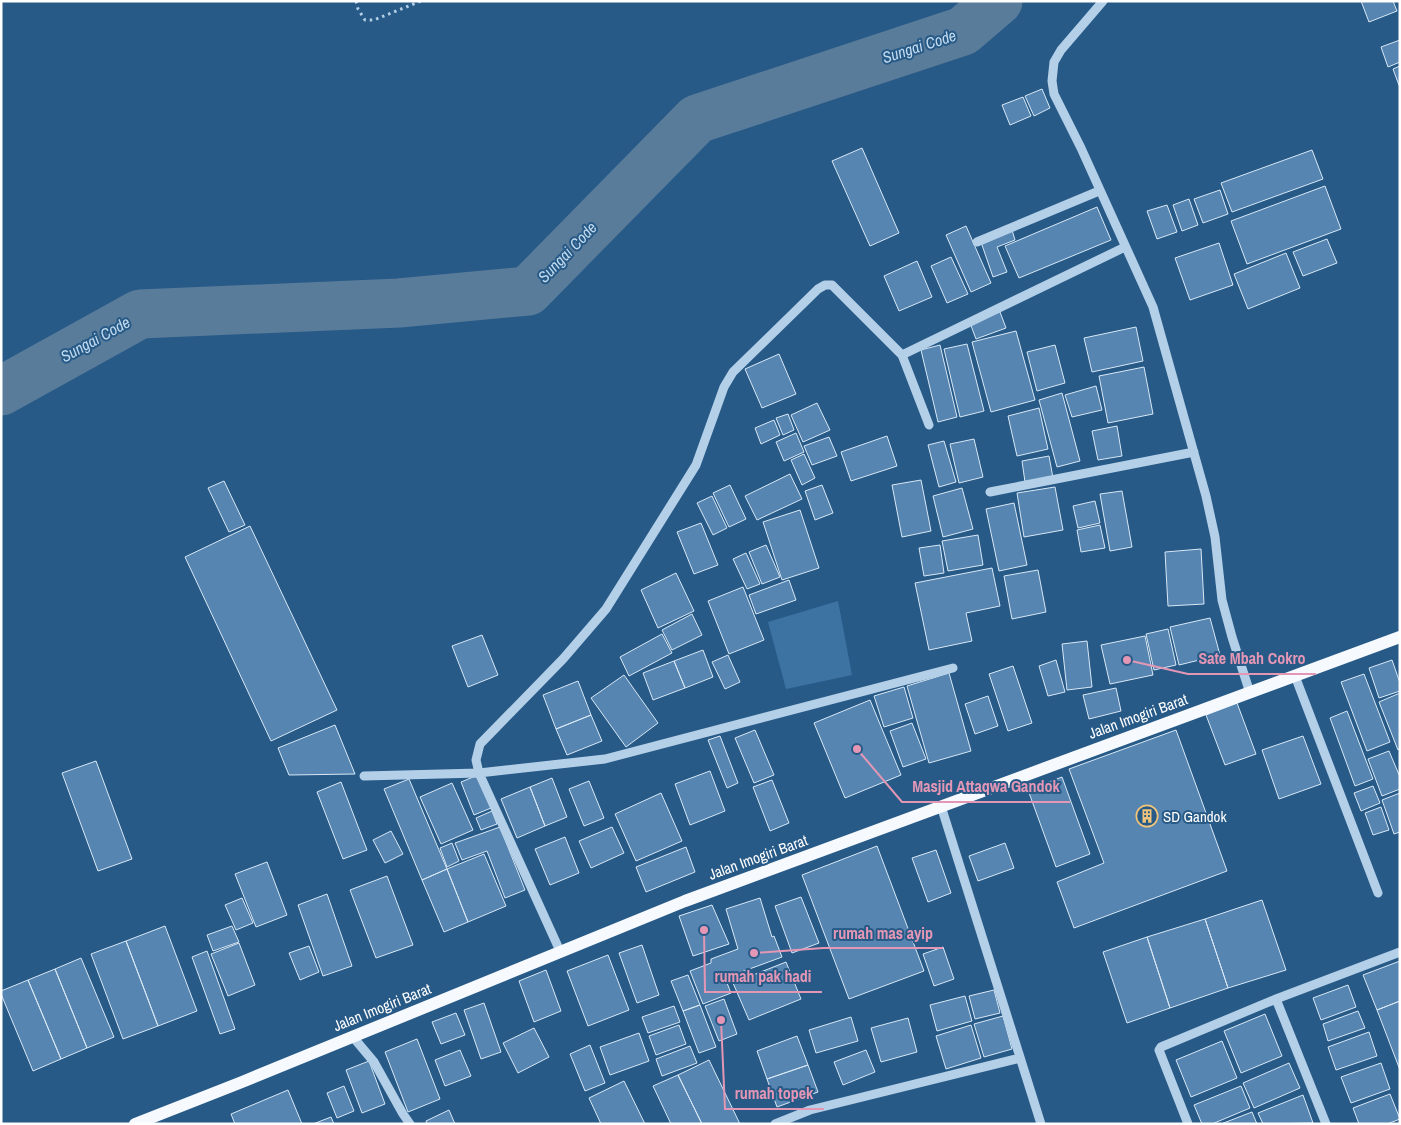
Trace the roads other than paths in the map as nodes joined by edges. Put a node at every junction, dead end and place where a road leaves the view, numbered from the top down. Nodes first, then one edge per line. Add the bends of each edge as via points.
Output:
1 (1103, 1) edge
2 (1099, 191) junction
3 (977, 242) dead end
4 (1126, 247) junction
5 (902, 355) junction
6 (929, 425) dead end
7 (1194, 452) junction
8 (990, 492) dead end
9 (1399, 639) edge
10 (953, 668) dead end
11 (1295, 676) junction
12 (1250, 693) junction
13 (479, 773) junction
14 (364, 776) dead end
15 (941, 806) junction
16 (1378, 893) dead end
17 (560, 952) junction
18 (1400, 952) edge
19 (1276, 999) junction
20 (352, 1036) junction
21 (1020, 1058) junction
22 (135, 1124) edge
23 (410, 1124) edge
24 (775, 1124) edge
25 (1041, 1124) edge
26 (1188, 1124) edge
27 (1326, 1124) edge

1 - 2 street via 1061,50 1054,62 1052,81 1054,94
2 - 3 street
2 - 4 street
4 - 5 street
4 - 7 street via 1153,307
5 - 6 street
5 - 13 street via 832,285 818,289 733,372 696,465 606,609 563,660 480,744 476,760
7 - 8 street
7 - 12 street via 1215,537 1222,600
9 - 11 main road, Jalan Imogiri Barat
10 - 13 street via 605,759
11 - 12 main road, Jalan Imogiri Barat
11 - 16 street
12 - 15 main road, Jalan Imogiri Barat
13 - 14 street
13 - 17 street
15 - 17 main road, Jalan Imogiri Barat via 685,901
15 - 21 street
17 - 20 main road, Jalan Imogiri Barat
18 - 19 street
19 - 26 street via 1160,1048
19 - 27 street
20 - 22 main road, Jalan Imogiri Barat
20 - 23 street via 374,1062
21 - 24 street via 810,1110
21 - 25 street

